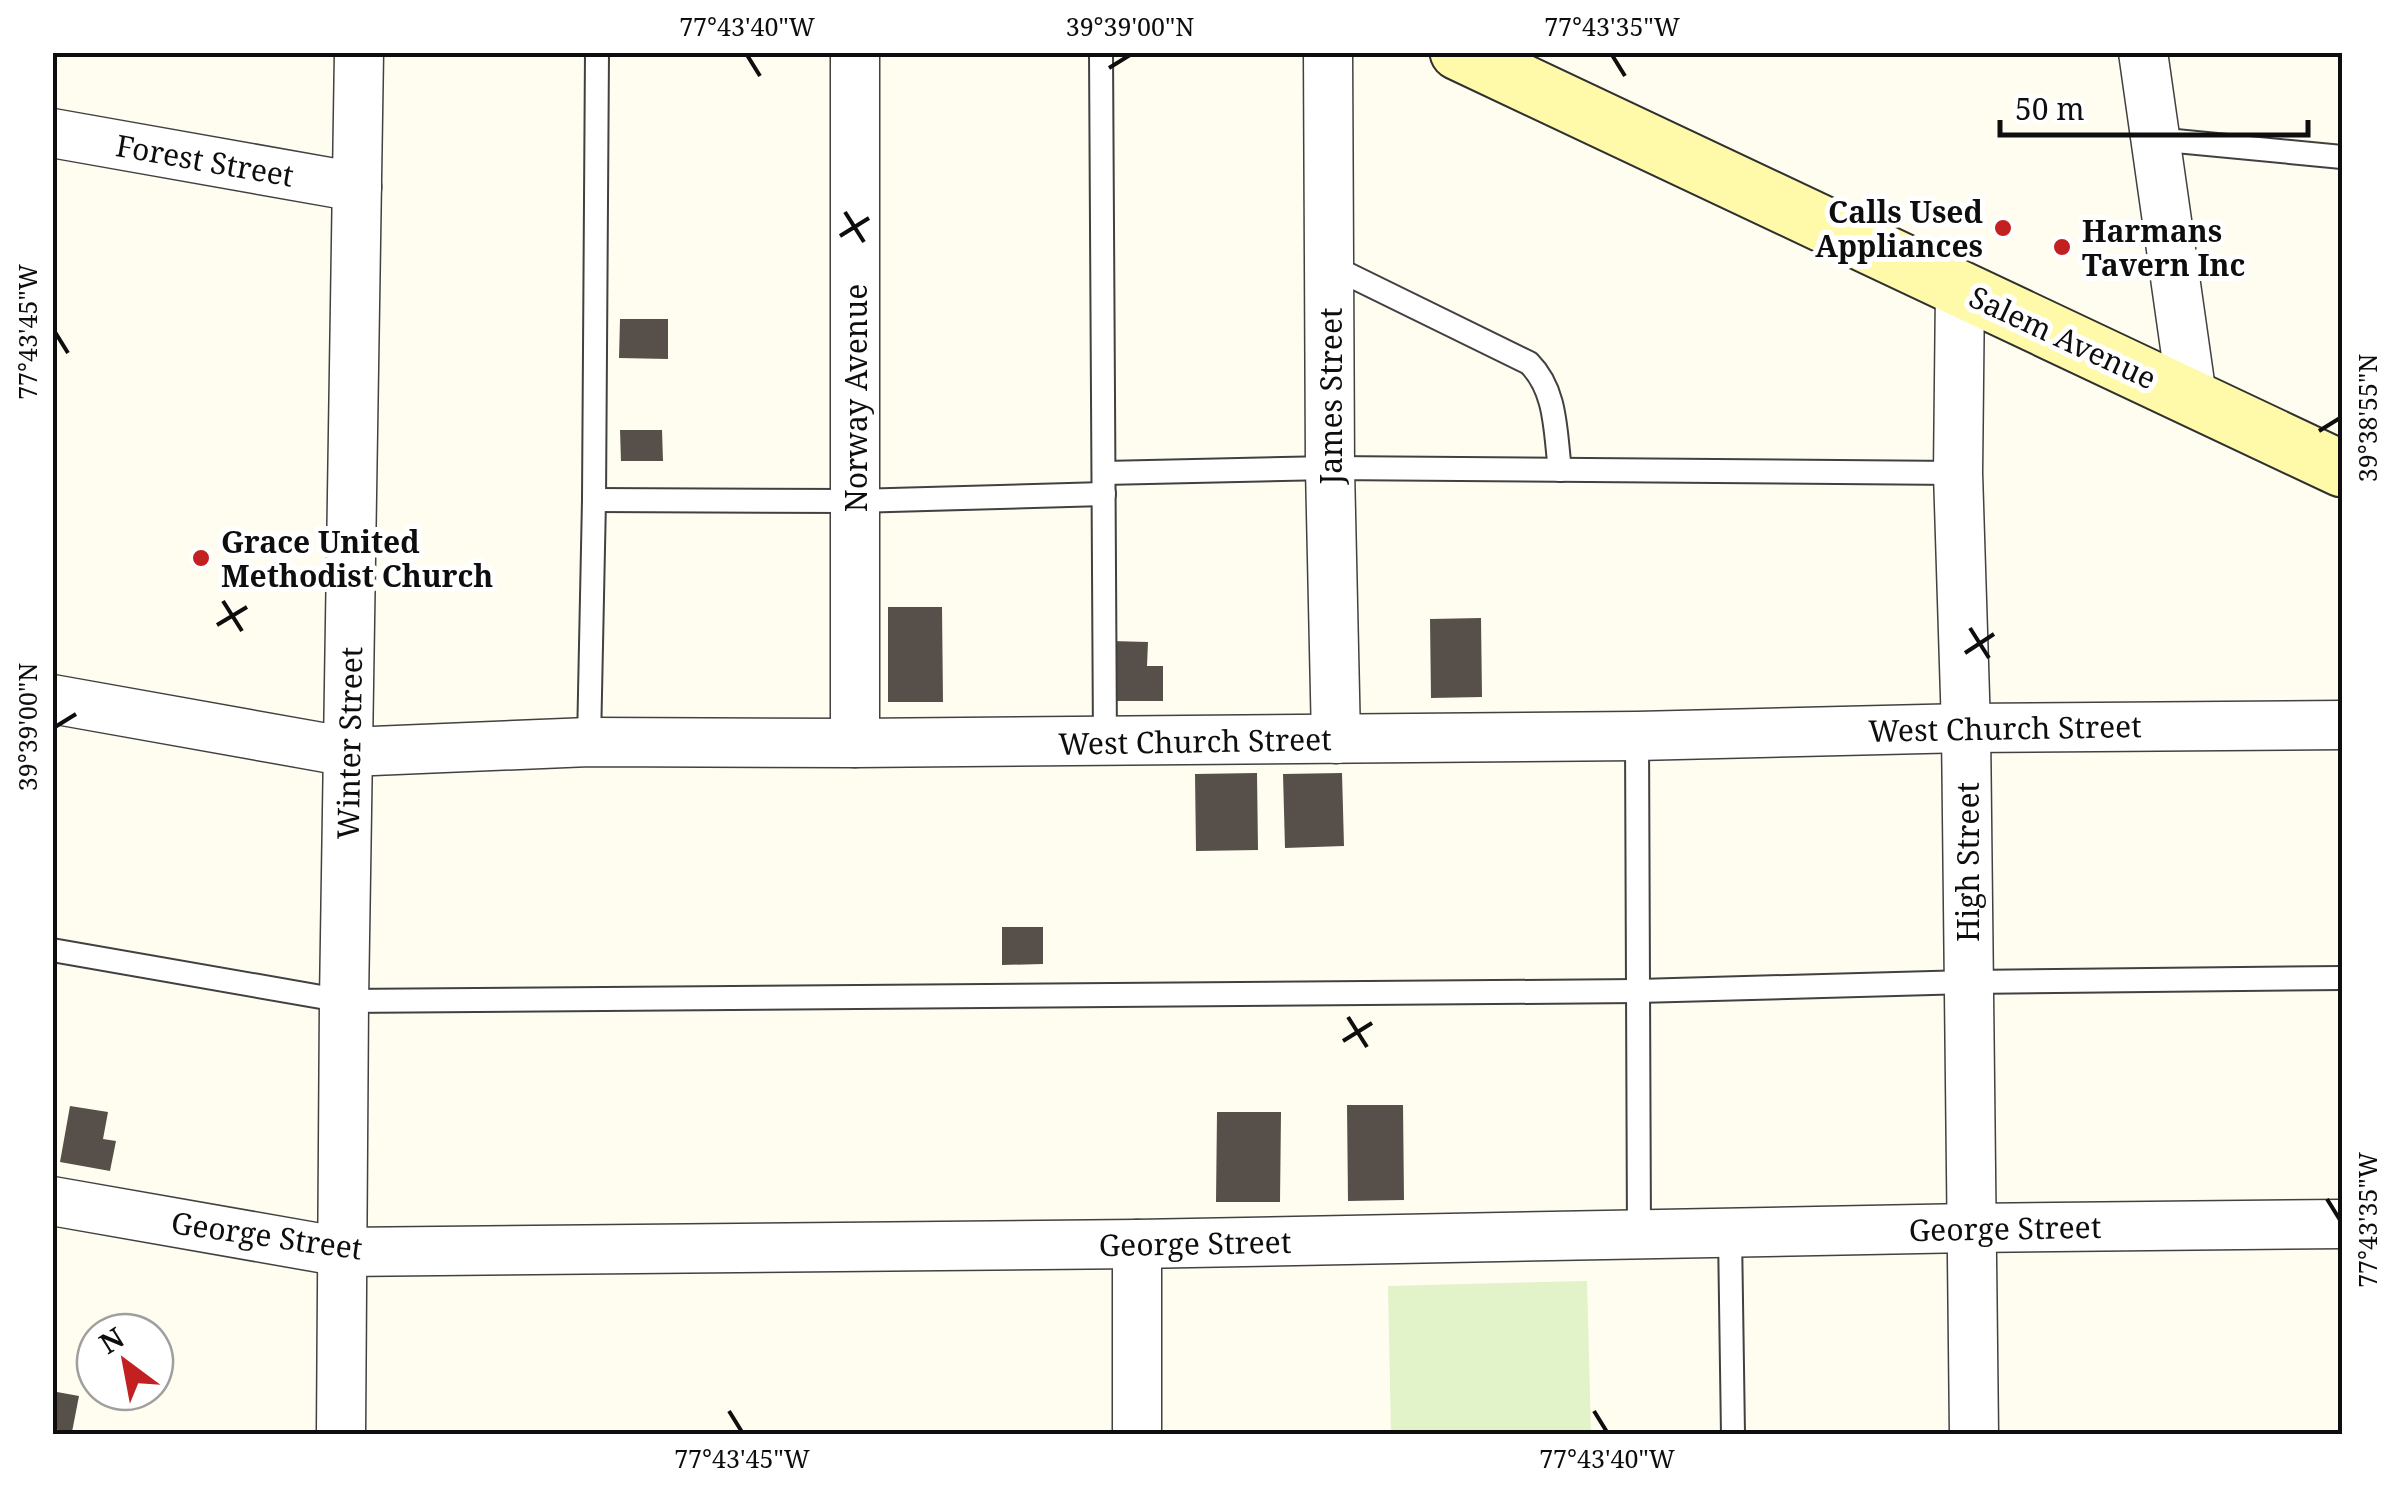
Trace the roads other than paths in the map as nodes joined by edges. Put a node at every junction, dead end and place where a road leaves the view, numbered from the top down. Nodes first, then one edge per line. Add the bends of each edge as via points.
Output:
1 (358, 52) edge
2 (597, 52) edge
3 (855, 52) edge
4 (1101, 52) edge
5 (1328, 52) edge
6 (2143, 52) edge
7 (1482, 57) edge
8 (52, 133) edge
9 (2156, 140) junction
10 (2342, 158) edge
11 (357, 187) junction
12 (1329, 265) junction
13 (1960, 290) junction
14 (2192, 397) junction
15 (1330, 468) junction
16 (2342, 469) edge
17 (1560, 470) junction
18 (1958, 473) junction
19 (1104, 483) junction
20 (594, 500) junction
21 (855, 501) junction
22 (52, 699) edge
23 (2342, 725) edge
24 (1966, 728) junction
25 (1637, 736) junction
26 (1336, 739) junction
27 (589, 742) junction
28 (1106, 742) junction
29 (855, 743) junction
30 (349, 752) junction
31 (52, 950) edge
32 (2342, 978) edge
33 (1968, 982) junction
34 (1638, 991) junction
35 (344, 1001) junction
36 (52, 1202) edge
37 (2342, 1224) edge
38 (1970, 1228) junction
39 (1730, 1234) junction
40 (1639, 1236) junction
41 (1137, 1244) junction
42 (344, 1252) junction
43 (342, 1434) edge
44 (1137, 1434) edge
45 (1733, 1434) edge
46 (1974, 1434) edge

1 - 11 street, Winter Street
2 - 20 lane
3 - 21 street, Norway Avenue
4 - 19 lane
5 - 12 street, James Street
6 - 9 street
7 - 13 main road, Salem Avenue
8 - 11 street, Forest Street
9 - 10 lane
9 - 14 street
11 - 30 street, Winter Street
12 - 15 street, James Street
12 - 17 lane via 1529,362 1551,397
13 - 14 main road, Salem Avenue
13 - 18 street, High Street
14 - 16 main road, Salem Avenue
15 - 17 lane
15 - 19 lane
15 - 26 street, James Street
17 - 18 lane
18 - 24 street, High Street
19 - 21 lane
19 - 28 lane
20 - 21 lane
20 - 27 lane
21 - 29 street, Norway Avenue
22 - 30 street, West Church Street
23 - 24 street, West Church Street
24 - 25 street, West Church Street
24 - 33 street, High Street
25 - 26 street, West Church Street
25 - 34 lane
26 - 28 street, West Church Street
27 - 29 street, West Church Street
27 - 30 street, West Church Street
28 - 29 street, West Church Street
30 - 35 street, Winter Street
31 - 35 lane
32 - 33 lane
33 - 34 lane
33 - 38 street, High Street
34 - 35 lane
34 - 40 lane
35 - 42 street, Winter Street
36 - 42 street, George Street
37 - 38 street, George Street
38 - 39 street, George Street
38 - 46 street, High Street
39 - 40 street, George Street
39 - 45 lane
40 - 41 street, George Street
41 - 42 street, George Street
41 - 44 street
42 - 43 street, Winter Street

